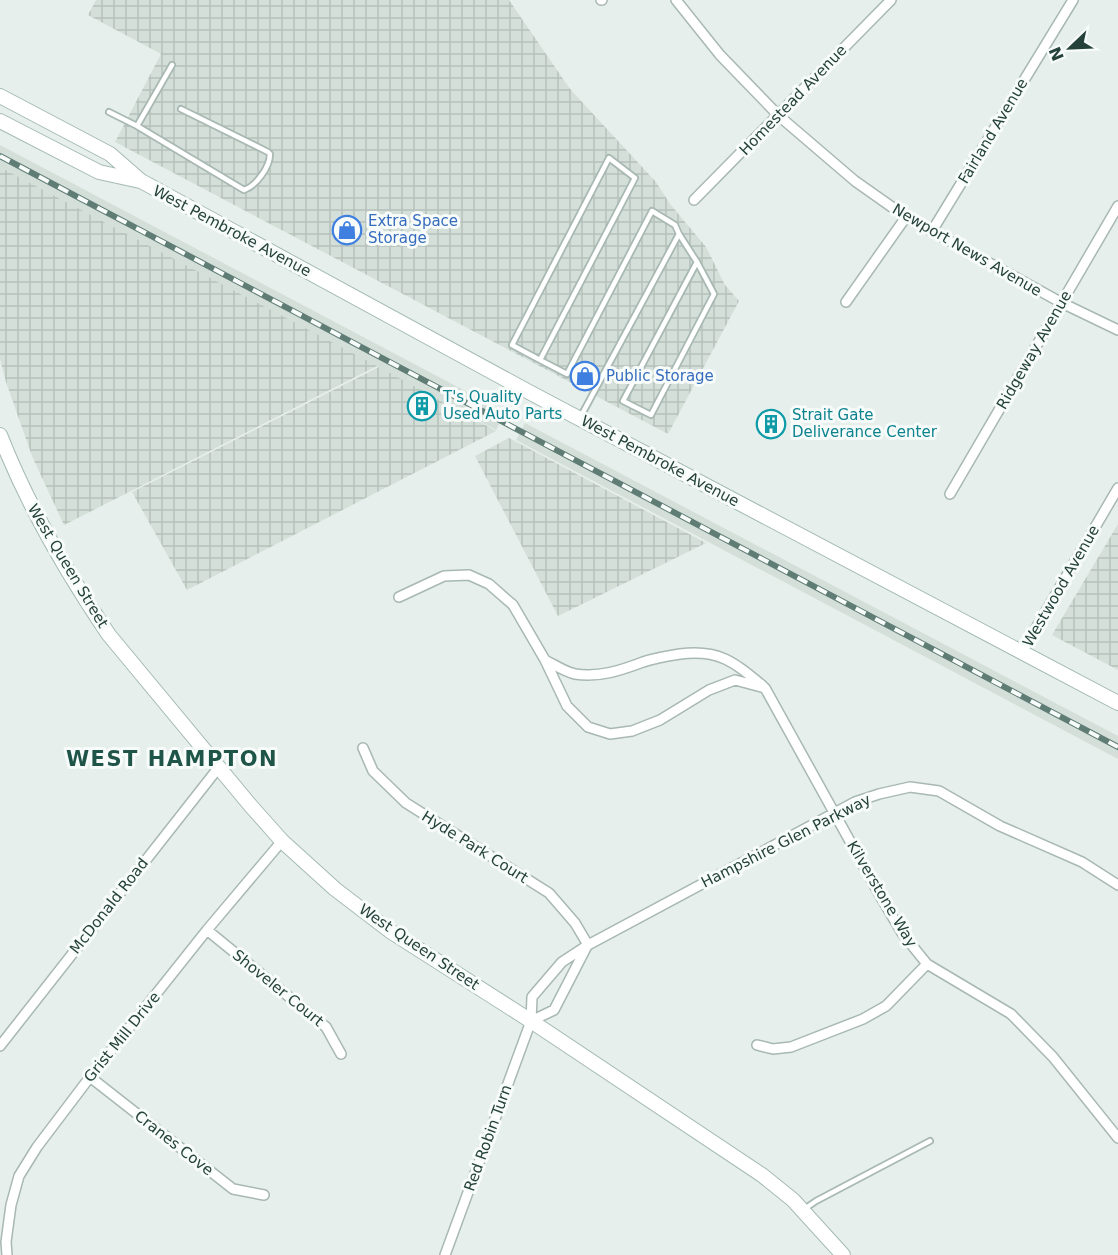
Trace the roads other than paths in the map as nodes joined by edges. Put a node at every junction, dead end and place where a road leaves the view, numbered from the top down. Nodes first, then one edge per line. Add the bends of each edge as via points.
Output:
1 (676, 0) edge
2 (891, 0) edge
3 (1073, 0) edge
4 (172, 65) dead end
5 (0, 96) edge
6 (181, 109) dead end
7 (109, 112) dead end
8 (779, 116) junction
9 (0, 121) edge
10 (136, 126) junction
11 (141, 182) junction
12 (694, 200) dead end
13 (1118, 206) edge
14 (906, 217) junction
15 (932, 231) junction
16 (679, 234) junction
17 (697, 262) junction
18 (846, 302) dead end
19 (1062, 303) junction
20 (1118, 330) edge
21 (540, 360) junction
22 (580, 418) junction
23 (0, 435) edge
24 (1118, 488) edge
25 (950, 494) dead end
26 (399, 597) dead end
27 (1022, 652) junction
28 (545, 660) junction
29 (765, 688) junction
30 (1118, 703) edge
31 (363, 748) dead end
32 (219, 767) junction
33 (836, 813) junction
34 (282, 841) junction
35 (1118, 885) edge
36 (207, 930) junction
37 (588, 945) junction
38 (927, 964) junction
39 (531, 1021) junction
40 (757, 1045) dead end
41 (0, 1046) edge
42 (341, 1054) dead end
43 (90, 1077) junction
44 (1118, 1138) edge
45 (930, 1141) dead end
46 (264, 1195) dead end
47 (803, 1210) junction
48 (3, 1243) edge
49 (7, 1255) edge
50 (446, 1255) edge
51 (843, 1255) edge

1 - 8 street, Newport News Avenue via 720,56
2 - 8 street, Homestead Avenue
3 - 15 street, Fairland Avenue
4 - 10 lane
5 - 11 main road, West Pembroke Avenue via 110,154
6 - 10 lane via 270,154 253,187 244,190
7 - 10 lane
8 - 12 street, Homestead Avenue
8 - 14 street, Newport News Avenue via 855,181
9 - 11 main road, West Pembroke Avenue via 99,172
11 - 22 main road, West Pembroke Avenue
13 - 19 street, Ridgeway Avenue
14 - 15 street, Newport News Avenue
14 - 18 street
15 - 19 street, Newport News Avenue
16 - 17 lane
16 - 21 lane via 675,225 652,211 567,374
16 - 22 lane
17 - 17 lane via 714,294 651,415 623,401
19 - 20 street, Newport News Avenue
19 - 25 street, Ridgeway Avenue
21 - 21 lane via 635,178 609,158 512,345
22 - 27 main road, West Pembroke Avenue
23 - 32 main road, West Queen Street via 42,526 86,601
24 - 27 street, Westwood Avenue
26 - 28 street via 444,576 469,575 489,584 513,605
27 - 30 main road, West Pembroke Avenue
28 - 29 street, Kilverstone Way via 574,674 595,675 618,672 656,658 700,652 738,666
28 - 29 street via 567,706 588,727 610,734 632,731 660,720 708,690 735,680
29 - 33 street, Kilverstone Way
31 - 37 street, Hyde Park Court via 373,771 406,803 549,893
32 - 34 main road, West Queen Street
32 - 41 street, McDonald Road
33 - 35 street, Hampshire Glen Parkway via 871,796 910,787 939,791 1000,826 1082,862
33 - 37 street, Hampshire Glen Parkway
33 - 38 street, Kilverstone Way via 902,933
34 - 36 street, Grist Mill Drive
34 - 39 main road, West Queen Street via 390,931
36 - 42 street, Shoveler Court via 326,1027
36 - 43 street, Grist Mill Drive
37 - 39 street via 554,1010
37 - 39 street, Hampshire Glen Parkway via 561,962 532,997
38 - 40 street via 886,1006 862,1019 791,1047 773,1049
38 - 44 street, Kilverstone Way via 1011,1014 1053,1056
39 - 47 main road, West Queen Street via 729,1151
39 - 50 street, Red Robin Turn
43 - 46 street, Cranes Cove via 233,1189
43 - 48 street, Grist Mill Drive via 19,1176
45 - 47 lane
47 - 51 main road, West Queen Street
48 - 49 street, Grist Mill Drive

